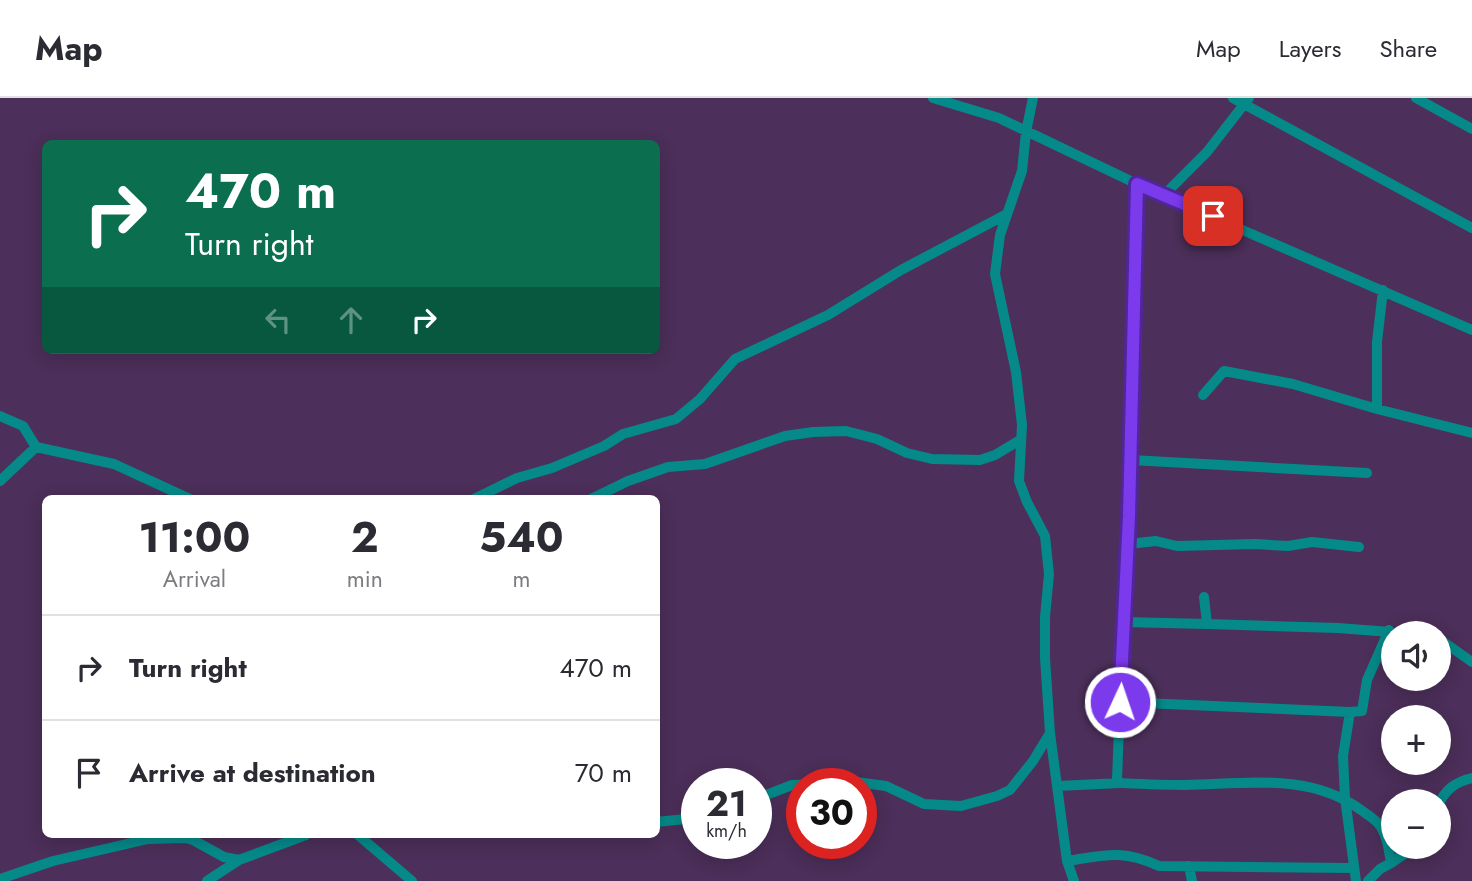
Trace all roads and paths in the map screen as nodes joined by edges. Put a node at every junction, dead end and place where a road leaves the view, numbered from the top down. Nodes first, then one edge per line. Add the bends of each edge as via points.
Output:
1 (933, 98) edge
2 (1033, 98) edge
3 (1233, 98) edge
4 (1416, 98) edge
5 (1247, 101) edge
6 (1472, 129) edge
7 (1026, 132) junction
8 (1137, 184) junction
9 (1164, 195) junction
10 (1007, 214) junction
11 (1472, 228) edge
12 (1383, 290) junction
13 (1472, 330) edge
14 (1203, 395) dead end
15 (1377, 409) junction
16 (0, 415) edge
17 (1472, 433) edge
18 (1020, 440) junction
19 (36, 447) junction
20 (1130, 460) junction
21 (1367, 473) dead end
22 (0, 481) edge
23 (181, 495) edge
24 (482, 495) edge
25 (599, 495) edge
26 (1128, 544) junction
27 (1359, 547) dead end
28 (1204, 597) dead end
29 (1124, 622) junction
30 (1206, 624) junction
31 (1381, 631) edge
32 (1451, 647) edge
33 (1381, 649) edge
34 (1472, 662) edge
35 (1120, 702) junction
36 (1350, 712) junction
37 (1050, 733) junction
38 (1472, 778) edge
39 (1120, 783) junction
40 (877, 785) edge
41 (1058, 786) junction
42 (1448, 789) edge
43 (1345, 798) junction
44 (681, 820) edge
45 (660, 822) edge
46 (148, 838) edge
47 (183, 838) edge
48 (298, 838) edge
49 (362, 838) edge
50 (1397, 859) edge
51 (239, 860) junction
52 (1067, 861) junction
53 (1391, 863) junction
54 (1189, 866) junction
55 (1354, 868) junction
56 (0, 879) edge
57 (207, 881) edge
58 (412, 881) edge
59 (1074, 881) edge
60 (1192, 881) edge
61 (1356, 881) edge
62 (1367, 881) edge

1 - 7 street via 999,118
2 - 7 street
3 - 5 street
4 - 6 street
5 - 9 street via 1207,152
5 - 11 street
7 - 8 street
7 - 10 street via 1022,171
8 - 9 street
8 - 20 street
9 - 12 street
10 - 18 street via 995,274 1016,372
10 - 24 street via 828,315 735,359 676,419 623,434
12 - 13 street
12 - 15 street
14 - 15 street via 1224,370
15 - 17 street
16 - 19 street via 23,426
18 - 25 street via 980,460 932,459 846,431 813,432 785,436 705,464 668,467
18 - 37 street via 1019,481 1045,536 1049,574 1045,658
19 - 22 street
19 - 23 street via 114,464
20 - 21 street
20 - 26 street
26 - 27 street via 1288,546 1312,542
26 - 29 street
28 - 30 street
29 - 30 street
29 - 35 street
30 - 31 street
32 - 34 street
33 - 36 street via 1367,680 1362,711
35 - 36 street
35 - 39 street
36 - 43 street via 1343,756
37 - 40 street via 1010,790 997,796 961,806 924,804
37 - 41 street
38 - 42 street
39 - 41 street
39 - 43 street via 1293,783
41 - 52 street
43 - 53 street via 1380,826
43 - 55 street
44 - 45 street
46 - 56 street
47 - 51 street
48 - 51 street
49 - 58 street
50 - 53 street
51 - 57 street
52 - 54 street via 1113,854 1142,857 1159,866
52 - 59 street
53 - 62 street
54 - 55 street
54 - 60 street
55 - 61 street

